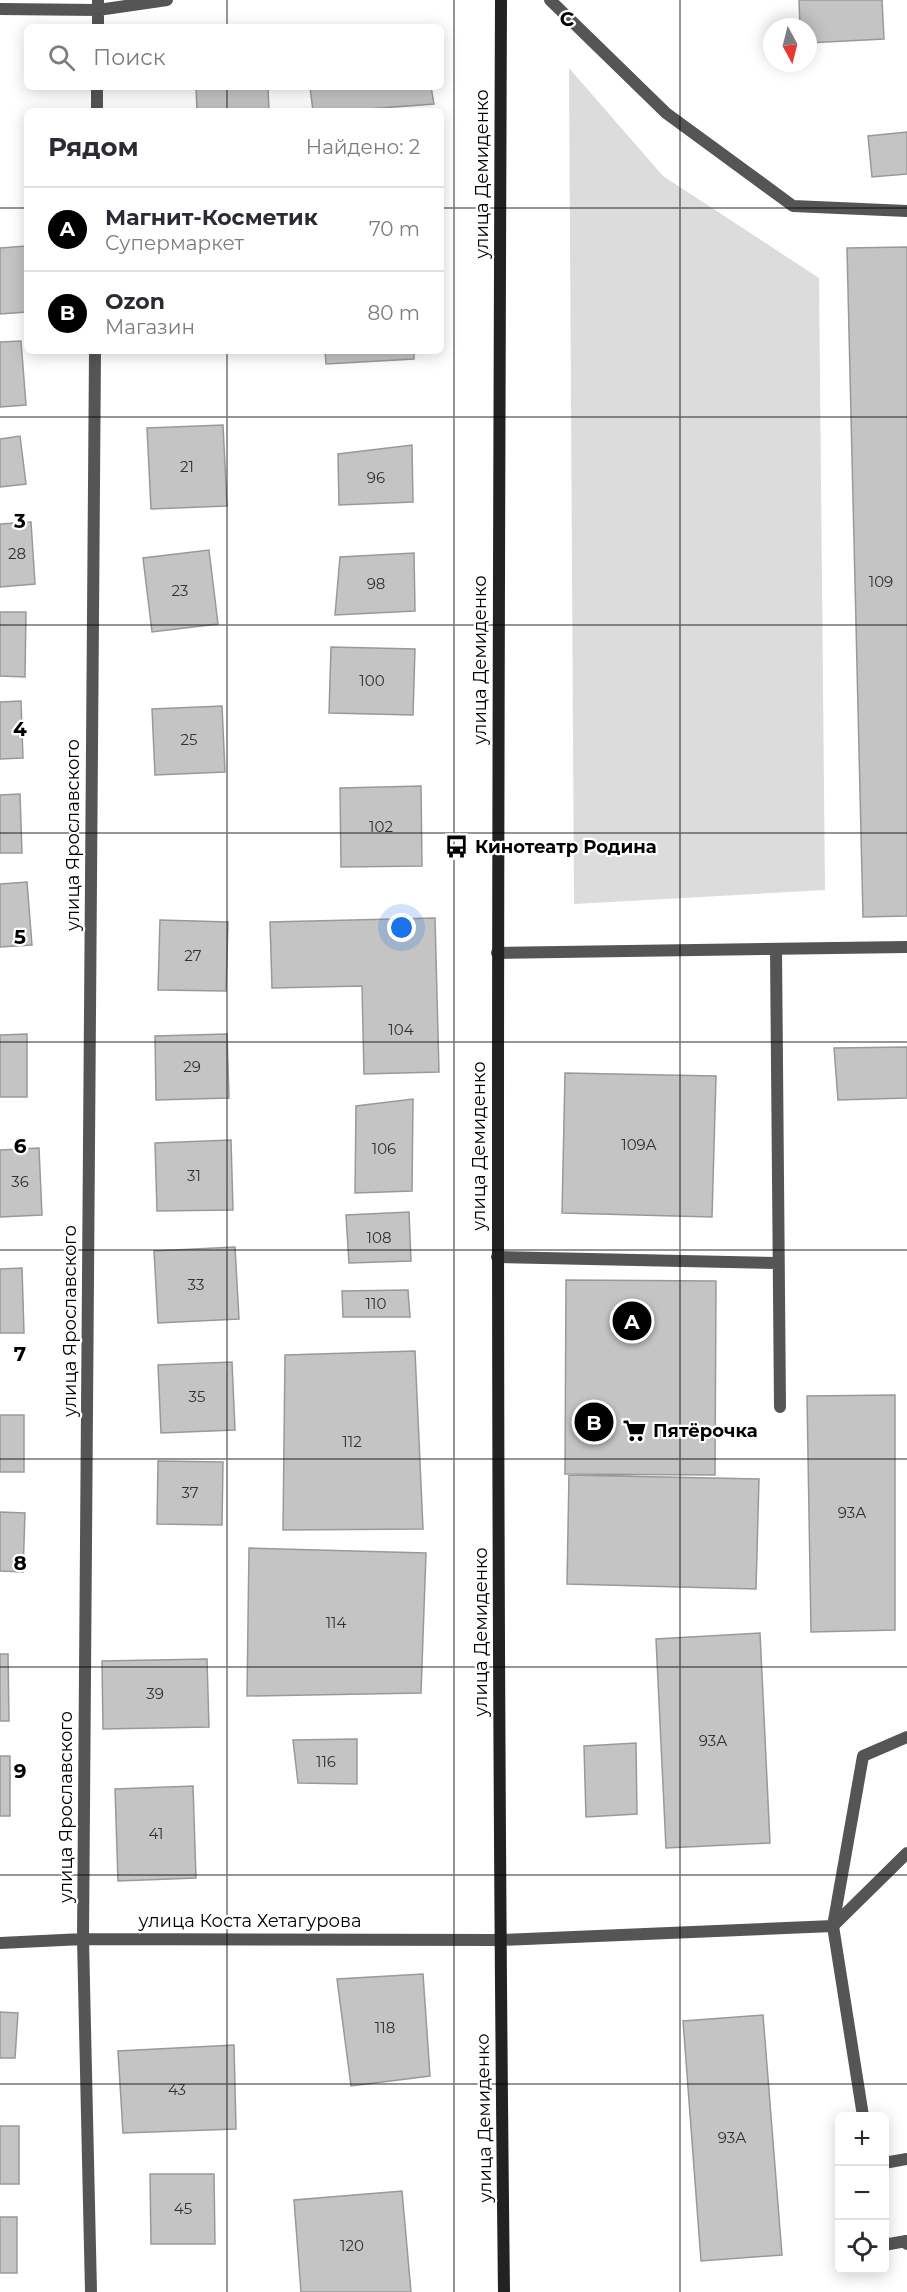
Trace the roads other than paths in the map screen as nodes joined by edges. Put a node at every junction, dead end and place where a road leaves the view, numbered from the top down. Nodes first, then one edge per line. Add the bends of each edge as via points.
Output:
1 (167, 0) edge
2 (501, 0) edge
3 (550, 0) edge
4 (98, 5) edge
5 (0, 9) edge
6 (98, 24) edge
7 (97, 90) edge
8 (97, 108) edge
9 (907, 211) edge
10 (95, 354) edge
11 (907, 947) edge
12 (776, 949) junction
13 (496, 953) junction
14 (497, 1257) junction
15 (778, 1263) junction
16 (780, 1407) dead end
17 (907, 1737) edge
18 (907, 1853) edge
19 (833, 1926) junction
20 (83, 1939) junction
21 (500, 1940) junction
22 (0, 1942) edge
23 (862, 2112) edge
24 (907, 2159) edge
25 (889, 2162) edge
26 (889, 2244) edge
27 (907, 2244) edge
28 (91, 2292) edge
29 (504, 2292) edge

1 - 4 street
2 - 13 main road, улица Демиденко
3 - 9 street via 666,113 793,206
4 - 5 street
4 - 6 street
7 - 8 street
10 - 20 street, улица Ярославского
11 - 12 street
12 - 13 street
12 - 15 street
13 - 14 main road, улица Демиденко
14 - 15 street
14 - 21 main road, улица Демиденко
15 - 16 street
17 - 19 street via 863,1756
18 - 19 street
19 - 21 street, улица Коста Хетагурова
19 - 23 street
20 - 21 street, улица Коста Хетагурова
20 - 22 street, улица Коста Хетагурова
20 - 28 street, улица Ярославского
21 - 29 main road, улица Демиденко
24 - 25 street
26 - 27 street via 906,2241

